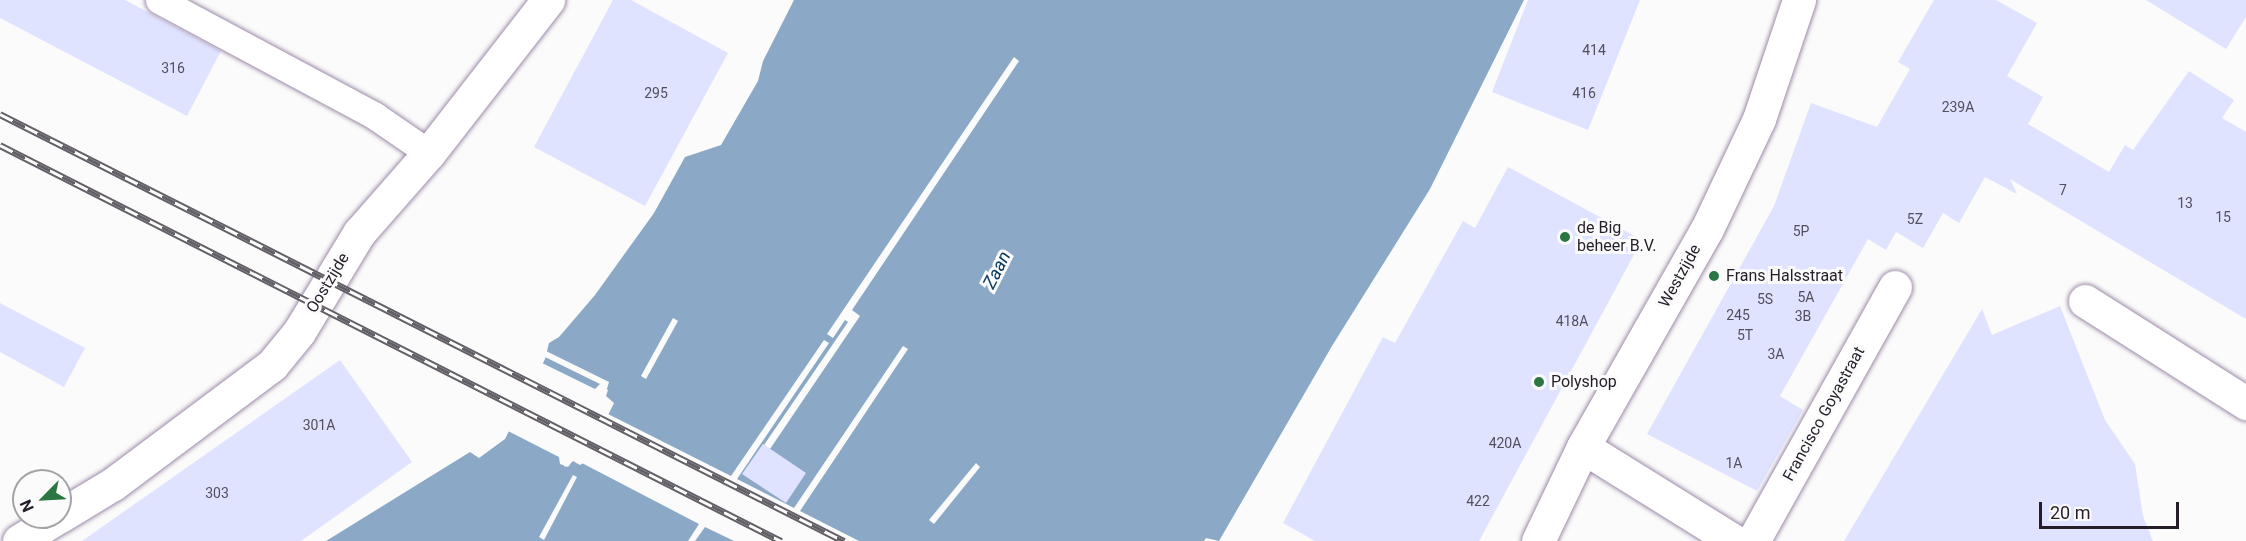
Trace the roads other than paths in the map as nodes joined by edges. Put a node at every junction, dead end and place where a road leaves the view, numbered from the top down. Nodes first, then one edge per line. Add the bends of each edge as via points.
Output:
1 (159, 0) edge
2 (548, 0) edge
3 (1799, 0) edge
4 (429, 153) junction
5 (1895, 287) dead end
6 (2085, 301) dead end
7 (2246, 403) edge
8 (1583, 447) junction
9 (72, 508) edge
10 (38, 529) edge
11 (19, 541) edge
12 (1538, 541) edge
13 (1734, 541) edge
14 (1753, 541) edge

1 - 4 lane via 375,116
2 - 4 street, Oostzijde
3 - 8 street, Westzijde via 1759,120 1707,229
4 - 9 street, Oostzijde via 359,233 299,332 272,365 113,484
5 - 14 street, Francisco Goyastraat
6 - 7 street
8 - 12 street, Westzijde
8 - 13 street
10 - 11 street, Oostzijde

